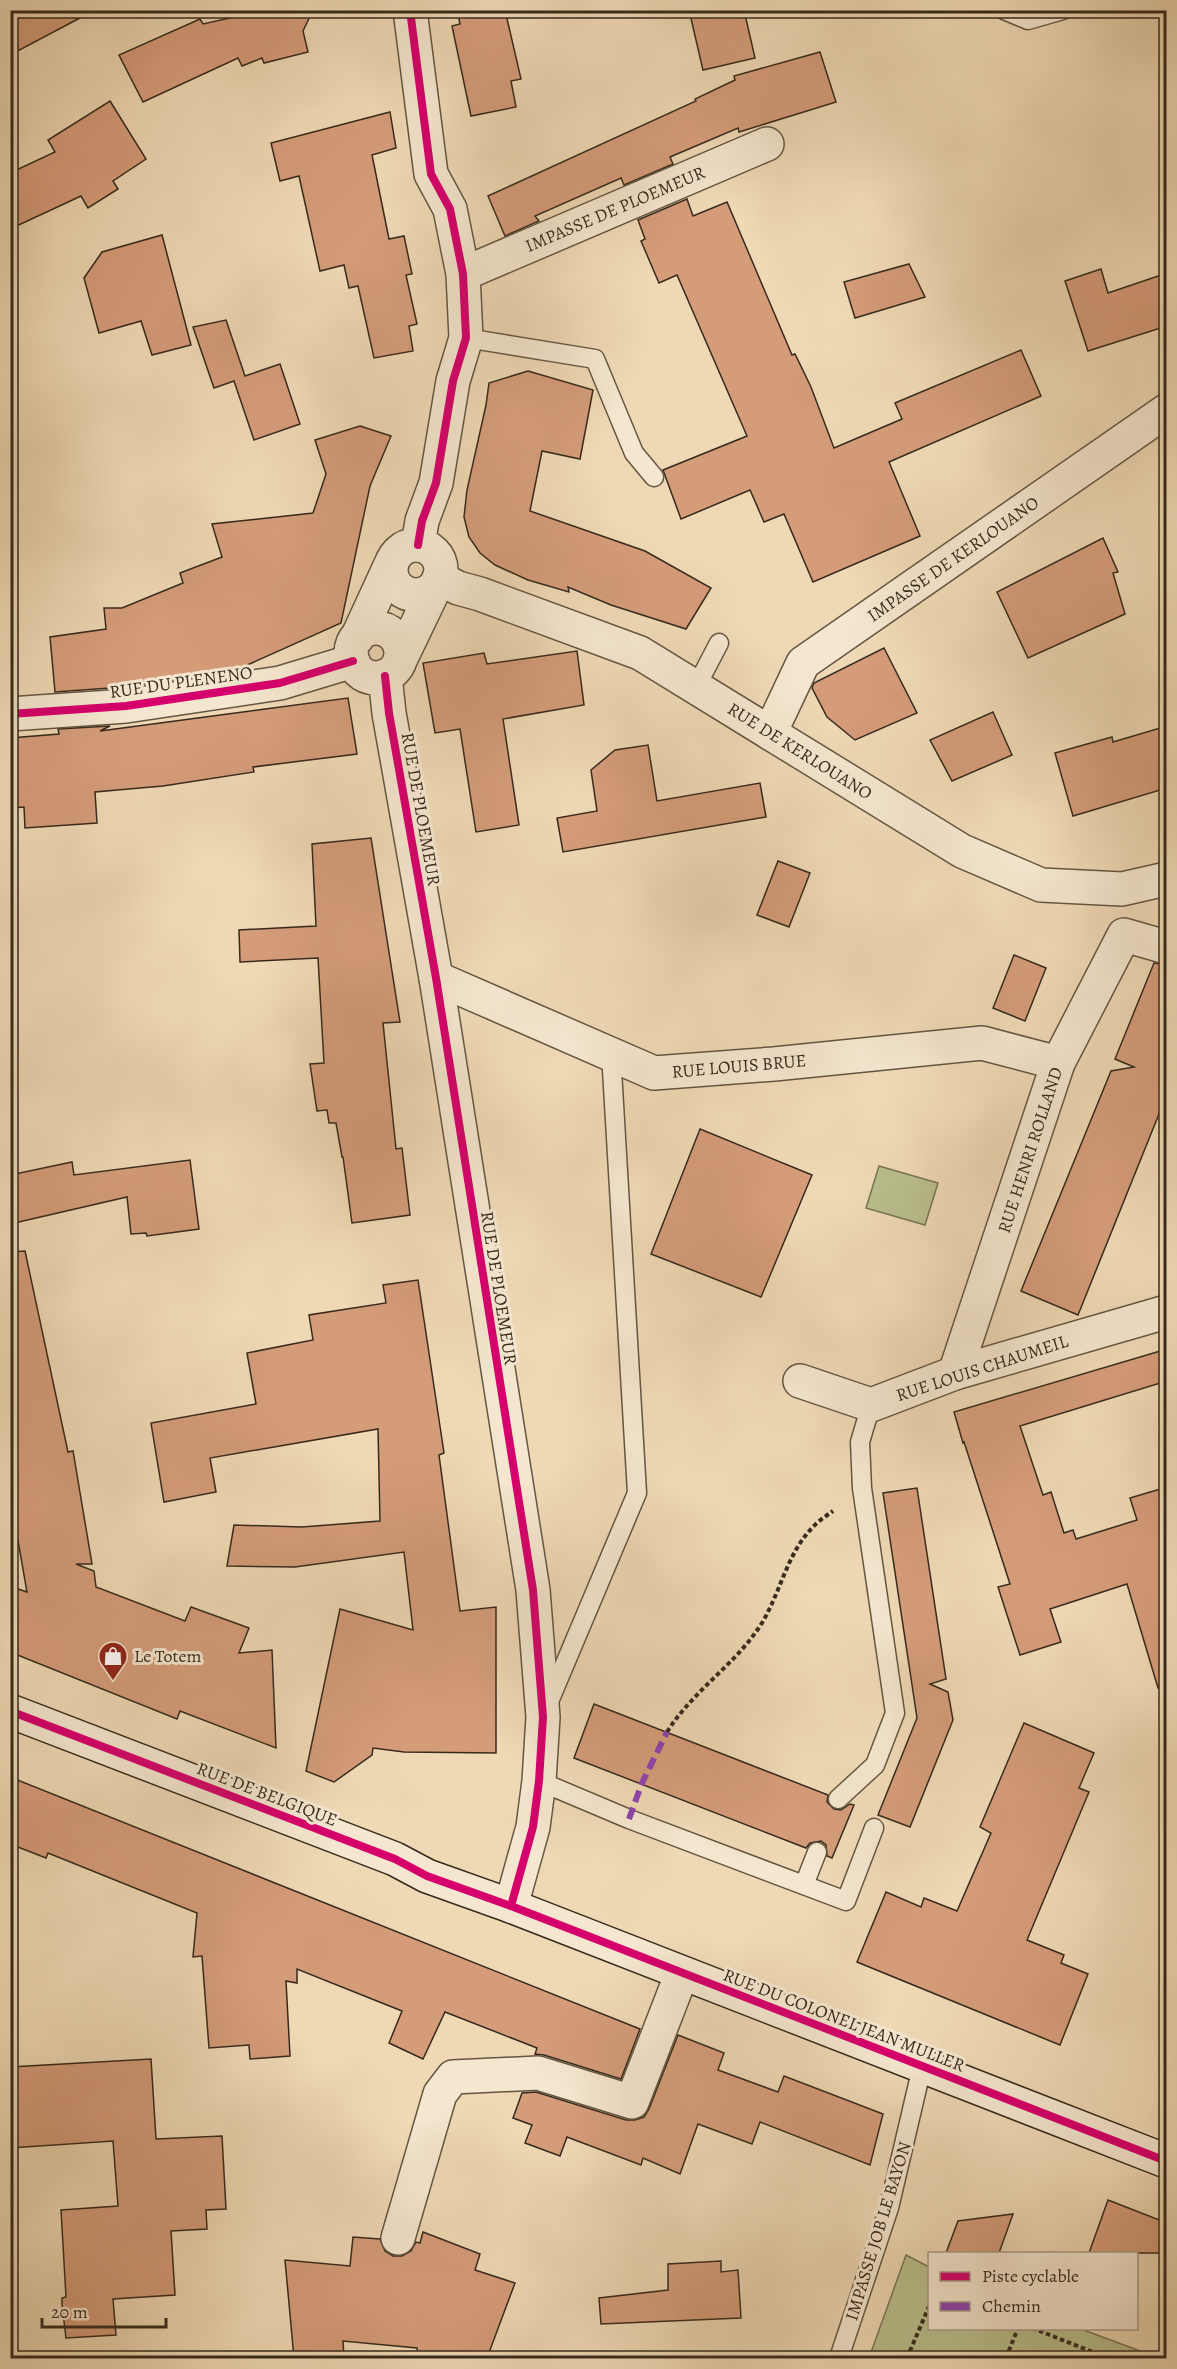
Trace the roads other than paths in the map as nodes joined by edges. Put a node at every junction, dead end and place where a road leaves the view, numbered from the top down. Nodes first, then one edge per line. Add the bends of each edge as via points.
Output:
1 (410, 10) edge
2 (1004, 10) edge
3 (1063, 10) edge
4 (767, 144) dead end
5 (463, 274) junction
6 (466, 338) junction
7 (1167, 411) edge
8 (654, 477) dead end
9 (405, 554) junction
10 (438, 580) junction
11 (719, 643) dead end
12 (355, 649) junction
13 (393, 667) junction
14 (696, 687) junction
15 (10, 714) edge
16 (770, 733) junction
17 (1167, 879) edge
18 (1122, 889) junction
19 (1124, 935) junction
20 (1167, 947) edge
21 (435, 978) junction
22 (611, 1053) junction
23 (1058, 1063) junction
24 (1167, 1312) edge
25 (956, 1373) junction
26 (800, 1381) dead end
27 (871, 1405) junction
28 (10, 1711) edge
29 (543, 1717) junction
30 (539, 1781) junction
31 (838, 1799) dead end
32 (874, 1828) dead end
33 (817, 1852) dead end
34 (804, 1885) junction
35 (512, 1906) junction
36 (682, 1973) junction
37 (922, 2067) junction
38 (1167, 2161) edge
39 (398, 2238) dead end
40 (839, 2358) edge

1 - 5 street via 431,174 450,209
2 - 3 lane via 1028,20
4 - 5 street, IMPASSE DE PLOEMEUR
5 - 6 street
6 - 8 lane via 595,359 634,453
6 - 9 street via 453,381 436,483
7 - 16 street, IMPASSE DE KERLOUANO via 803,663
9 - 10 street via 433,552 440,566
9 - 10 street via 392,578 396,585 417,595 432,589
9 - 12 street
10 - 13 street
10 - 14 street, RUE DE KERLOUANO via 640,653
11 - 14 lane
12 - 13 street via 363,674 370,677
12 - 13 street via 363,632 387,630 398,642
12 - 15 street, RUE DU PLENENO via 280,683 126,706
13 - 21 street, RUE DE PLOEMEUR via 389,713
14 - 16 street, RUE DE KERLOUANO
16 - 18 street, RUE DE KERLOUANO via 962,851 1041,885
17 - 18 street, RUE DE KERLOUANO
18 - 19 street, RUE HENRI ROLLAND
19 - 20 street
19 - 23 street, RUE HENRI ROLLAND
21 - 22 street, RUE LOUIS BRUE
21 - 29 street, RUE DE PLOEMEUR via 532,1590
22 - 23 street, RUE LOUIS BRUE via 654,1073 982,1043
22 - 29 lane via 637,1493
23 - 25 street, RUE HENRI ROLLAND
24 - 25 street, RUE LOUIS CHAUMEIL
25 - 27 street, RUE LOUIS CHAUMEIL
26 - 27 street
27 - 31 lane via 860,1442 862,1488 895,1713 876,1765
28 - 35 street, RUE DE BELGIQUE
29 - 30 street, RUE DE PLOEMEUR
30 - 34 lane
30 - 35 street, RUE DE PLOEMEUR via 533,1827
32 - 34 lane via 846,1901
33 - 34 lane
35 - 36 street, RUE DU COLONEL JEAN MULLER
36 - 37 street, RUE DU COLONEL JEAN MULLER
36 - 39 street via 632,2102 538,2073 453,2077 440,2094
37 - 38 street, RUE DU COLONEL JEAN MULLER
37 - 40 lane, IMPASSE JOB LE BAYON via 889,2208

